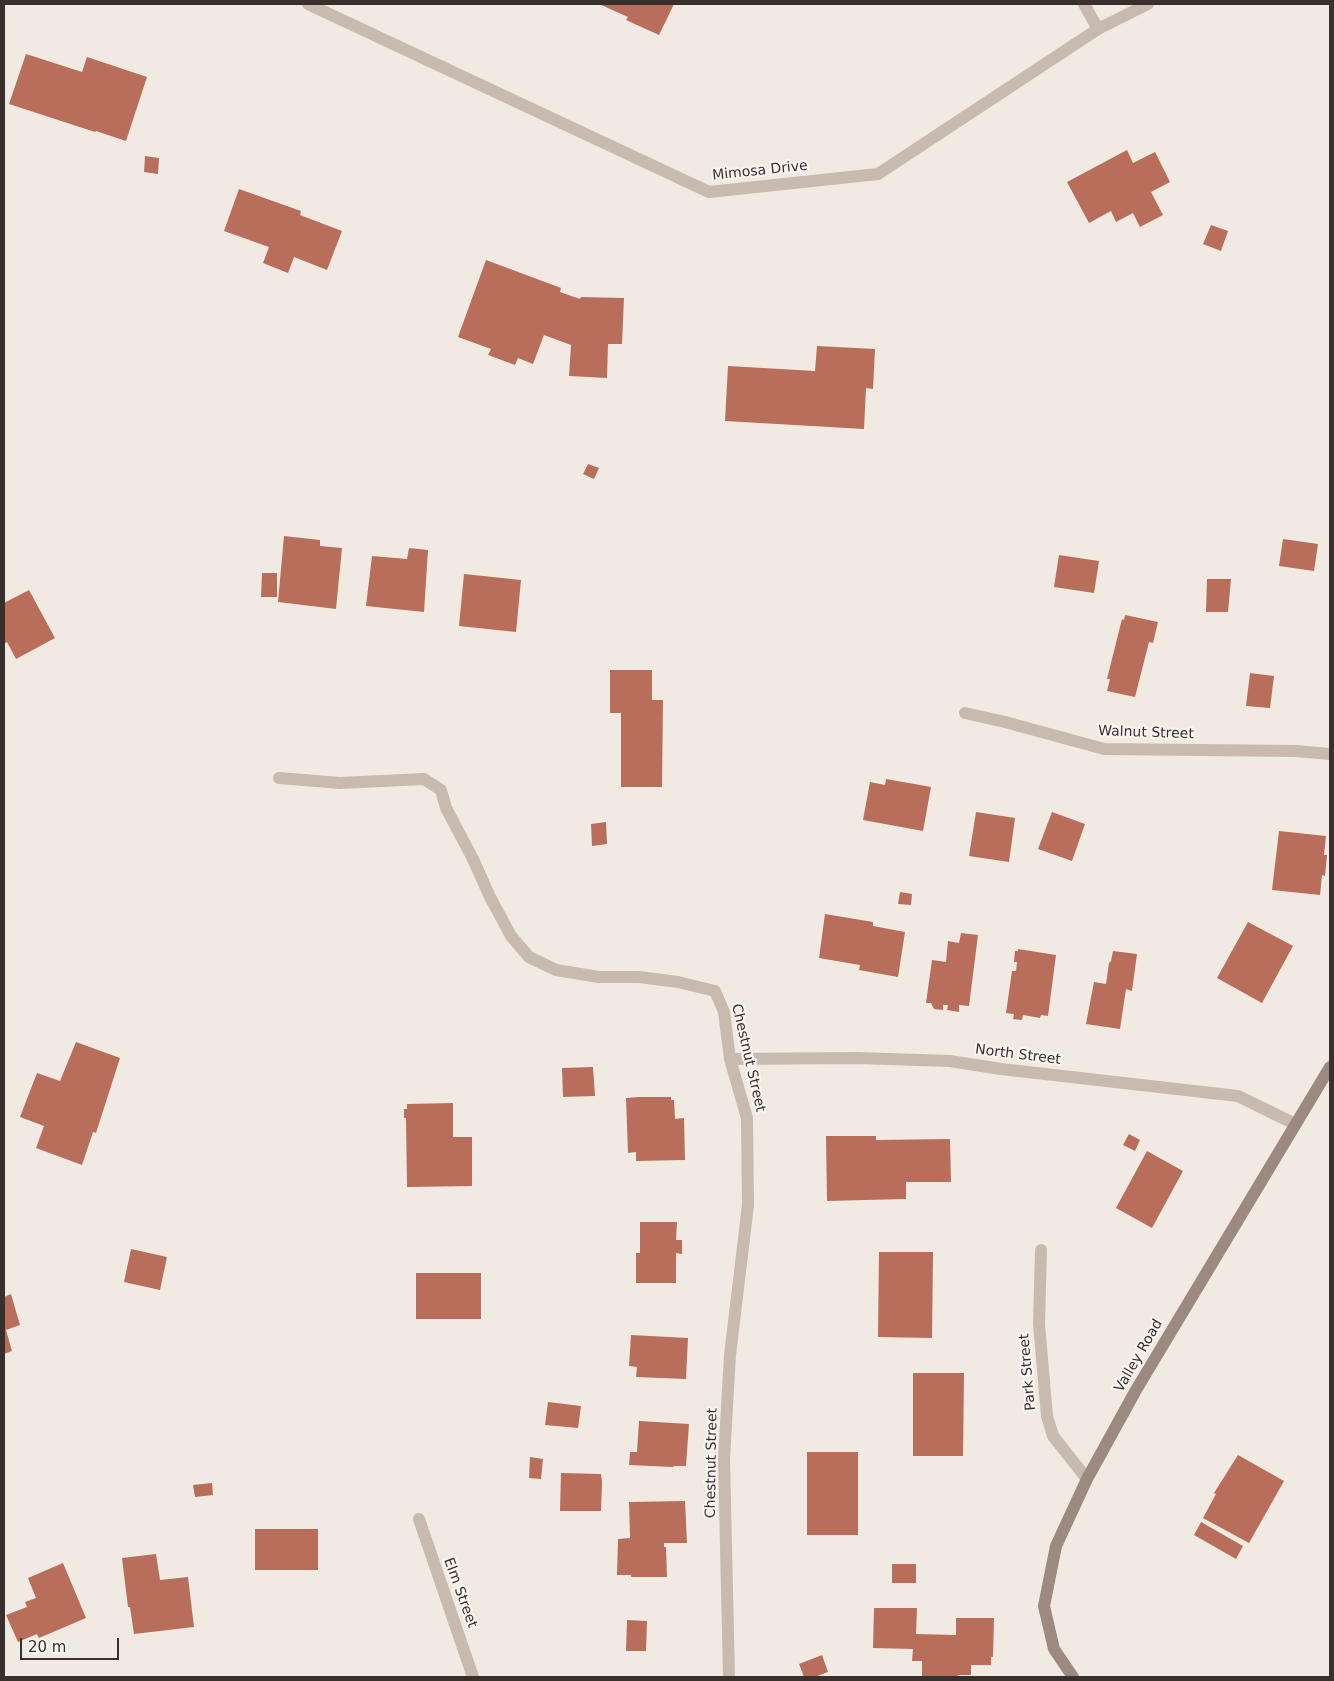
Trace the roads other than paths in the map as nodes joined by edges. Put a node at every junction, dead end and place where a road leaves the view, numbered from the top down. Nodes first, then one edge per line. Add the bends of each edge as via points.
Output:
1 (308, 4) edge
2 (1084, 4) edge
3 (1148, 4) edge
4 (1098, 29) junction
5 (965, 713) dead end
6 (1330, 754) edge
7 (279, 778) dead end
8 (730, 1059) junction
9 (1330, 1067) edge
10 (1295, 1124) junction
11 (1041, 1250) dead end
12 (1087, 1480) junction
13 (419, 1519) dead end
14 (472, 1677) edge
15 (729, 1677) edge
16 (1073, 1677) edge

1 - 4 street, Mimosa Drive via 709,192 878,174
2 - 4 street
3 - 4 street, Mimosa Drive
5 - 6 street, Walnut Street via 1104,749
7 - 8 street, Chestnut Street via 340,783 424,779 441,790 446,808 490,897 511,936 529,958 556,970 599,977 678,982 715,991 724,1012
8 - 10 street, North Street via 950,1060 1009,1070 1238,1096
8 - 15 street, Chestnut Street via 747,1118 748,1205 730,1356 724,1459
9 - 10 street, Valley Road
10 - 12 street, Valley Road via 1136,1390
11 - 12 street, Park Street via 1039,1324 1047,1416 1053,1436
12 - 16 street, Valley Road via 1056,1546 1044,1606 1054,1649
13 - 14 street, Elm Street

